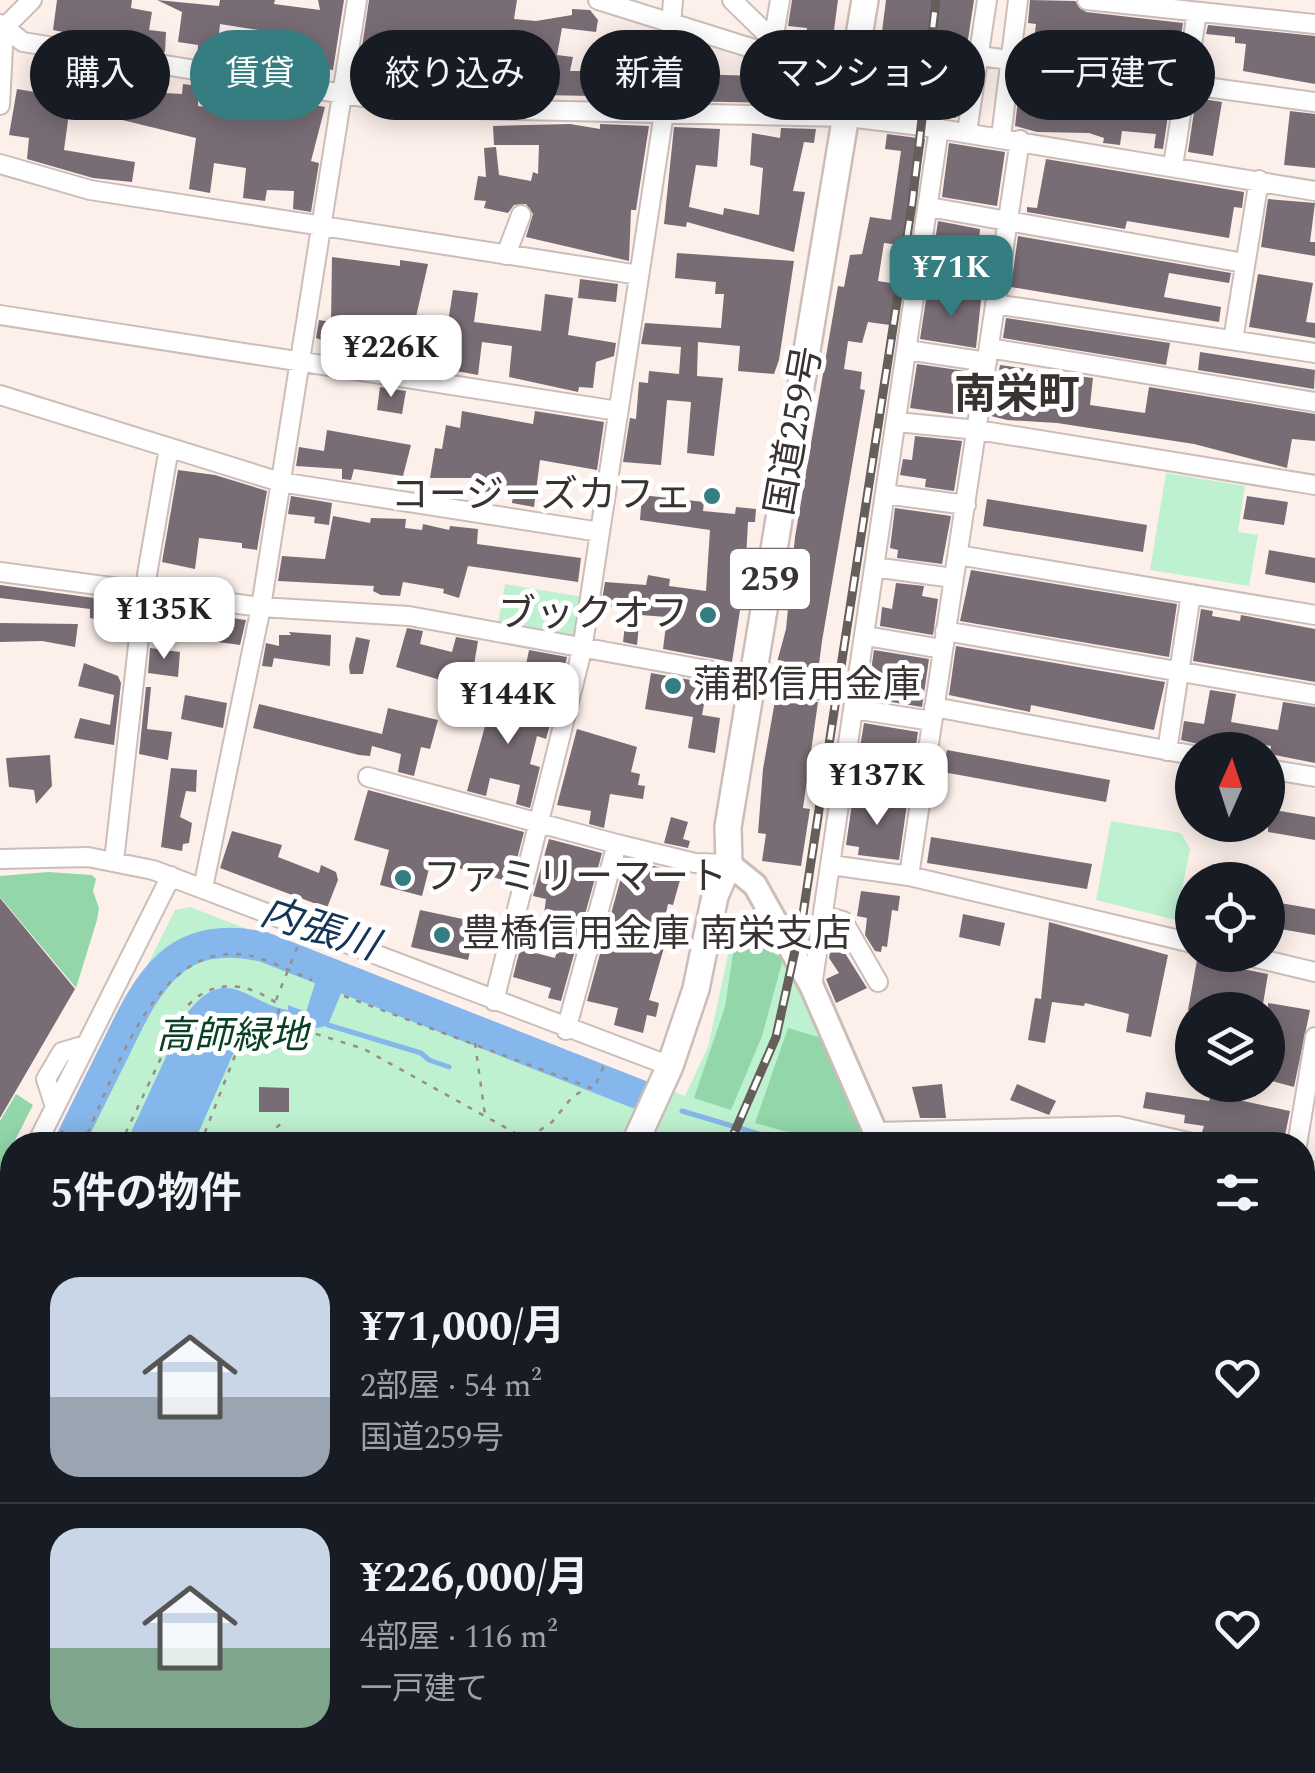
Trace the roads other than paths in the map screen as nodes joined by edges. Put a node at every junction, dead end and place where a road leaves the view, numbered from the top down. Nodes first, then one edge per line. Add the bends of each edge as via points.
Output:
1 (32, 0) edge
2 (357, 0) edge
3 (598, 0) edge
4 (673, 0) edge
5 (732, 0) edge
6 (780, 0) edge
7 (865, 0) edge
8 (987, 0) edge
9 (1018, 0) edge
10 (1087, 0) edge
11 (1197, 12) junction
12 (671, 22) junction
13 (1315, 24) edge
14 (1, 28) edge
15 (670, 30) edge
16 (762, 30) edge
17 (775, 30) edge
18 (860, 30) edge
19 (983, 30) edge
20 (1014, 30) edge
21 (1194, 30) edge
22 (740, 44) edge
23 (1215, 90) edge
24 (343, 93) junction
25 (1315, 102) edge
26 (1005, 103) edge
27 (0, 105) edge
28 (580, 111) edge
29 (663, 120) edge
30 (847, 120) edge
31 (873, 120) edge
32 (969, 120) edge
33 (1180, 120) edge
34 (939, 128) junction
35 (967, 132) junction
36 (1001, 137) junction
37 (1020, 140) junction
38 (0, 164) edge
39 (1173, 166) junction
40 (1259, 180) junction
41 (1315, 192) edge
42 (929, 207) junction
43 (520, 214) dead end
44 (1008, 220) junction
45 (322, 228) junction
46 (506, 255) junction
47 (1244, 262) junction
48 (639, 275) junction
49 (918, 278) junction
50 (996, 296) junction
51 (0, 315) edge
52 (1233, 340) junction
53 (908, 350) junction
54 (1315, 353) edge
55 (988, 355) junction
56 (300, 362) junction
57 (0, 395) edge
58 (1315, 402) edge
59 (618, 411) junction
60 (897, 422) junction
61 (978, 430) junction
62 (169, 448) junction
63 (280, 482) junction
64 (1315, 485) edge
65 (885, 494) junction
66 (966, 505) junction
67 (600, 532) junction
68 (958, 555) junction
69 (874, 566) junction
70 (0, 572) edge
71 (954, 578) junction
72 (144, 592) junction
73 (1191, 594) junction
74 (260, 608) junction
75 (1315, 614) edge
76 (866, 636) junction
77 (944, 640) junction
78 (582, 650) junction
79 (1181, 671) junction
80 (752, 681) junction
81 (817, 690) dead end
82 (1315, 695) edge
83 (854, 709) junction
84 (933, 714) junction
85 (1167, 751) junction
86 (1175, 752) edge
87 (1285, 771) edge
88 (368, 777) dead end
89 (1315, 777) edge
90 (844, 782) junction
91 (921, 793) junction
92 (540, 824) junction
93 (617, 844) junction
94 (0, 859) edge
95 (114, 861) junction
96 (729, 864) junction
97 (831, 866) junction
98 (171, 876) junction
99 (909, 876) junction
100 (203, 888) junction
101 (824, 916) junction
102 (1175, 939) edge
103 (1285, 965) edge
104 (1315, 972) edge
105 (878, 982) dead end
106 (812, 987) junction
107 (494, 1001) junction
108 (566, 1030) junction
109 (1315, 1037) edge
110 (670, 1066) junction
111 (1310, 1097) edge
112 (42, 1132) edge
113 (640, 1132) edge
114 (875, 1132) edge
115 (998, 1132) edge
116 (1144, 1132) edge
117 (1301, 1132) edge

1 - 14 street
2 - 24 street
3 - 12 street
4 - 12 street
5 - 16 street
6 - 17 street
7 - 18 highway, 国道259号 / 259
8 - 19 street
9 - 20 street
10 - 11 street
11 - 13 street
11 - 21 street
12 - 15 street
12 - 22 street
14 - 24 street via 23,42
14 - 27 street
23 - 25 street
24 - 28 street via 430,108
24 - 45 street
26 - 36 street
29 - 48 street
30 - 80 highway, 国道259号 / 259
31 - 34 street
32 - 35 street
33 - 39 street
34 - 35 street
34 - 42 street
35 - 36 street
36 - 37 street
37 - 39 street
37 - 44 street
38 - 45 street via 90,190
39 - 40 street
40 - 41 street
40 - 47 street
42 - 44 street
42 - 49 street
43 - 46 street
44 - 47 street
44 - 50 street
45 - 46 street
45 - 56 street
46 - 48 street
47 - 52 street
48 - 59 street
49 - 50 street
49 - 53 street
50 - 52 street
50 - 55 street
51 - 56 street
52 - 54 street
53 - 55 street
53 - 60 street
55 - 58 street
55 - 61 street
56 - 59 street
56 - 63 street
57 - 62 street
59 - 67 street
60 - 61 street
60 - 65 street
61 - 64 street
61 - 66 street
62 - 63 street
62 - 72 street
63 - 67 street
63 - 74 street
65 - 66 street
65 - 69 street
66 - 68 street
67 - 78 street
68 - 71 street
68 - 73 street
69 - 71 street
69 - 76 street
70 - 72 street
71 - 77 street
72 - 74 street
72 - 95 street
73 - 75 street
73 - 79 street
74 - 78 street via 409,616
74 - 100 street
76 - 77 street
76 - 83 street
77 - 79 street
77 - 84 street
78 - 80 street
78 - 92 street
79 - 82 street
79 - 85 street
80 - 81 street
80 - 96 highway, 国道259号 / 259 via 728,827
83 - 84 street
83 - 90 street
84 - 85 street
84 - 91 street
85 - 86 street
87 - 89 street
88 - 92 street
90 - 91 street
90 - 97 street
91 - 99 street
92 - 93 street
92 - 107 street
93 - 96 street
93 - 108 street
94 - 95 street via 58,855
95 - 98 street
96 - 106 main road via 755,884
96 - 110 highway, 国道259号 / 259
97 - 99 street
97 - 101 street
98 - 100 street
98 - 112 street
99 - 102 street
100 - 107 street
101 - 105 street via 843,921
101 - 106 street
103 - 104 street
106 - 114 main road
107 - 108 street
108 - 110 street
109 - 111 street
110 - 113 highway, 国道259号 / 259
111 - 117 street
115 - 116 street via 1118,1126

